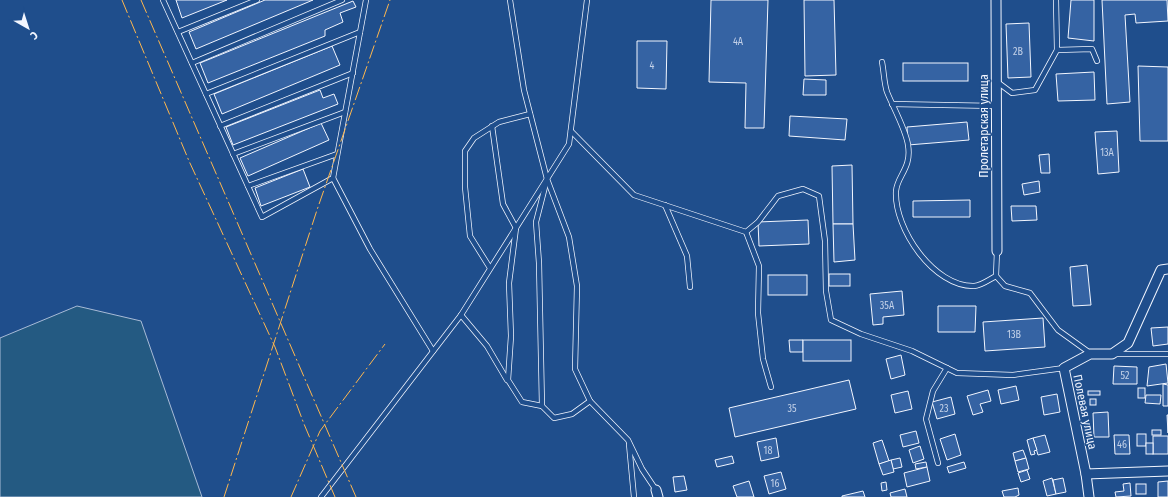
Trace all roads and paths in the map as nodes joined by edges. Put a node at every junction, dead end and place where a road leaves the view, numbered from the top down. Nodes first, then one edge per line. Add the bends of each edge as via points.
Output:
1 (163, 0) edge
2 (257, 0) edge
3 (342, 0) edge
4 (366, 0) edge
5 (510, 0) edge
6 (587, 0) edge
7 (996, 0) edge
8 (1056, 0) edge
9 (178, 32) junction
10 (360, 32) junction
11 (1057, 50) junction
12 (1097, 61) dead end
13 (882, 62) dead end
14 (192, 63) junction
15 (353, 73) junction
16 (996, 81) junction
17 (206, 94) junction
18 (892, 104) junction
19 (996, 106) junction
20 (345, 112) junction
21 (530, 114) junction
22 (220, 126) junction
23 (492, 126) junction
24 (571, 131) junction
25 (233, 154) junction
26 (338, 154) junction
27 (333, 178) junction
28 (547, 179) junction
29 (248, 186) junction
30 (665, 205) junction
31 (516, 228) junction
32 (746, 232) junction
33 (997, 251) joint
34 (490, 268) junction
35 (1168, 270) edge
36 (996, 276) junction
37 (690, 287) dead end
38 (461, 315) junction
39 (433, 351) junction
40 (1090, 354) junction
41 (1112, 354) junction
42 (1168, 354) edge
43 (947, 368) junction
44 (1064, 368) junction
45 (508, 380) junction
46 (771, 387) dead end
47 (590, 401) junction
48 (542, 406) junction
49 (628, 440) junction
50 (938, 463) dead end
51 (1168, 471) edge
52 (1086, 474) junction
53 (657, 494) edge
54 (1087, 496) edge
55 (321, 497) edge
56 (634, 497) edge

1 - 9 lane
2 - 9 lane
3 - 14 lane
4 - 10 lane
5 - 21 lane
6 - 24 lane
7 - 16 street, Пролетарская улица
8 - 11 lane
9 - 14 lane
10 - 15 lane
10 - 17 lane
11 - 12 lane via 1092,49
11 - 16 lane via 1036,90 1012,93
13 - 18 lane via 886,90
14 - 17 lane
15 - 20 lane
15 - 22 lane
16 - 19 street, Пролетарская улица
17 - 22 lane
18 - 19 lane
18 - 36 lane via 908,145 908,165 896,190 899,217 910,240 924,260 955,283 975,286
19 - 33 street, Пролетарская улица
20 - 25 lane
20 - 26 lane
21 - 23 lane
21 - 28 lane
22 - 25 lane
23 - 31 lane via 503,204
23 - 34 lane via 474,138 466,152 465,187 470,236
24 - 28 lane via 569,144
24 - 30 lane via 634,196
25 - 29 lane
26 - 27 lane
26 - 29 lane
27 - 29 lane via 262,217
27 - 39 lane via 370,249
28 - 31 lane
28 - 47 lane via 569,237 577,286 574,369
28 - 48 lane via 536,222
30 - 32 lane
30 - 37 lane via 687,256
31 - 34 lane
31 - 45 lane via 509,283 511,336
32 - 43 lane via 758,222 778,196 804,189 819,196 825,241 826,291 831,320 861,334 912,351
32 - 46 lane via 759,266 758,313 763,359
33 - 36 lane
34 - 38 lane
35 - 41 street via 1160,270 1142,316 1128,342
36 - 40 lane via 1005,286 1030,293 1058,330
38 - 39 lane
38 - 45 lane via 487,346
39 - 55 lane
40 - 41 street, Полевая улица
40 - 44 street, Полевая улица
41 - 42 lane
43 - 44 lane via 957,373 1013,375
43 - 50 lane via 933,391 926,419
44 - 52 street, Полевая улица
45 - 48 lane via 522,402
47 - 48 lane via 572,414 554,418
47 - 49 lane
49 - 53 lane
49 - 56 lane
51 - 52 street
52 - 54 street, Полевая улица

